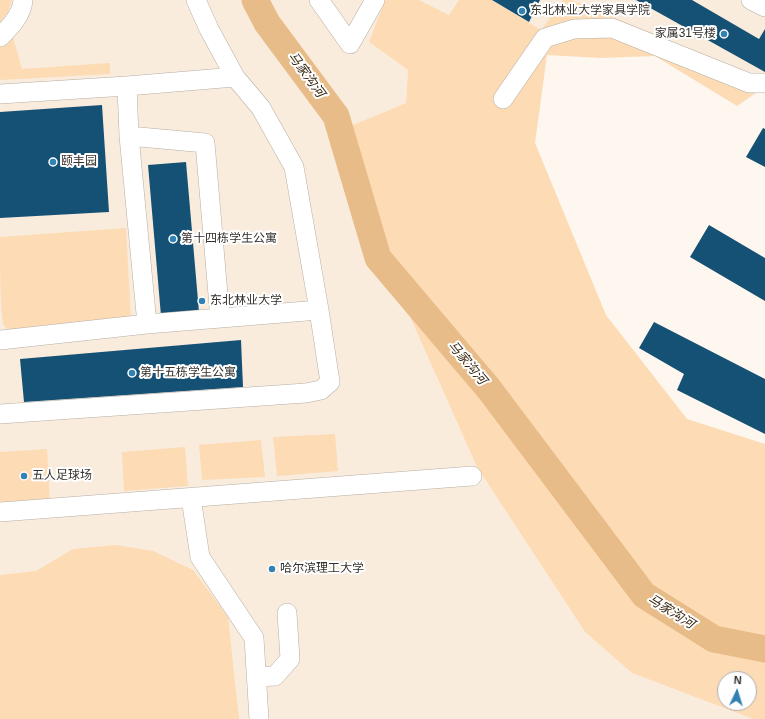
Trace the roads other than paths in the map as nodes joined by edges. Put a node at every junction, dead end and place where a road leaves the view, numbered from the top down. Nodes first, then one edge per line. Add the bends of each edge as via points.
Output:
1 (23, 0) edge
2 (196, 0) edge
3 (320, 0) edge
4 (375, 0) edge
5 (751, 0) edge
6 (765, 7) edge
7 (0, 37) edge
8 (235, 77) junction
9 (765, 82) edge
10 (127, 86) junction
11 (0, 94) edge
12 (502, 99) dead end
13 (129, 136) junction
14 (319, 310) junction
15 (220, 318) junction
16 (147, 324) junction
17 (0, 340) edge
18 (0, 414) edge
19 (472, 476) dead end
20 (191, 498) junction
21 (0, 512) edge
22 (287, 614) dead end
23 (256, 677) junction
24 (259, 719) edge

1 - 7 street via 14,22
2 - 8 street
3 - 4 street via 350,44
5 - 6 street
8 - 10 street
8 - 14 street via 261,108 294,166
9 - 12 street via 749,83 612,28 574,29 545,38
10 - 11 street
10 - 13 street
13 - 15 street via 205,143
13 - 16 street
14 - 15 street
14 - 18 street via 330,382 321,390
15 - 16 street
16 - 17 street
19 - 20 street
20 - 21 street
20 - 23 street via 200,557 254,638
22 - 23 street via 290,659 274,676
23 - 24 street

